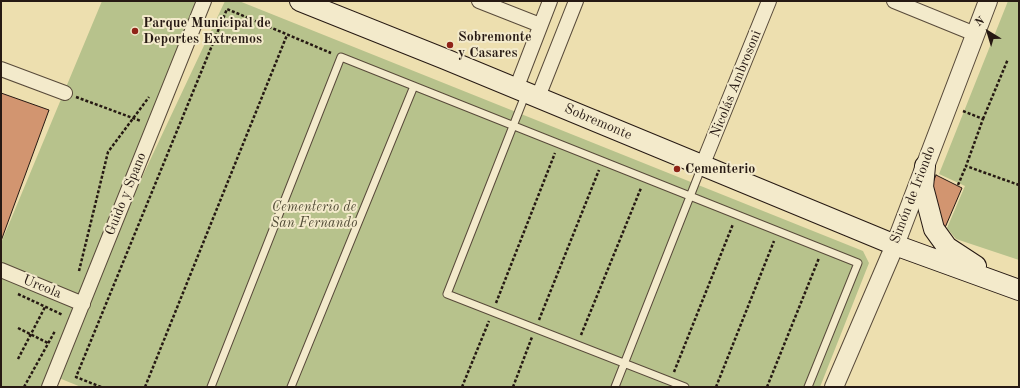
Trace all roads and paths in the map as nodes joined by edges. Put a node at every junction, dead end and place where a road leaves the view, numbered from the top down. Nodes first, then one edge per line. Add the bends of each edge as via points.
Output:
1 (204, 1) edge
2 (479, 1) edge
3 (550, 1) edge
4 (576, 1) edge
5 (769, 1) edge
6 (894, 1) edge
7 (988, 1) edge
8 (310, 3) edge
9 (540, 25) junction
10 (975, 34) junction
11 (287, 35) junction
12 (341, 57) junction
13 (1008, 59) dead end
14 (1, 69) edge
15 (414, 86) junction
16 (65, 93) joint
17 (527, 93) junction
18 (151, 95) dead end
19 (948, 105) junction
20 (134, 118) junction
21 (983, 119) junction
22 (154, 126) junction
23 (513, 126) junction
24 (559, 144) junction
25 (602, 161) junction
26 (702, 166) junction
27 (925, 166) junction
28 (966, 166) junction
29 (645, 178) junction
30 (958, 185) dead end
31 (1019, 185) edge
32 (691, 196) junction
33 (736, 214) junction
34 (778, 231) junction
35 (895, 244) junction
36 (822, 249) junction
37 (1, 270) edge
38 (1016, 289) edge
39 (77, 301) junction
40 (45, 307) dead end
41 (492, 312) junction
42 (63, 315) dead end
43 (18, 328) dead end
44 (56, 329) dead end
45 (536, 329) junction
46 (31, 334) junction
47 (48, 343) junction
48 (577, 345) junction
49 (18, 359) dead end
50 (624, 364) junction
51 (670, 381) junction
52 (839, 386) edge
53 (24, 387) edge
54 (49, 387) edge
55 (101, 387) edge
56 (145, 387) edge
57 (211, 387) edge
58 (291, 387) edge
59 (462, 387) edge
60 (513, 387) edge
61 (615, 387) edge
62 (684, 387) edge
63 (716, 387) edge
64 (767, 387) edge
65 (808, 387) edge

1 - 22 street, Guido y Spano
2 - 9 street
3 - 9 street
4 - 17 street
5 - 26 street, Nicolás Ambrosoni
6 - 10 street
7 - 10 street, Simón de Iriondo
8 - 17 main road, Sobremonte
9 - 17 street
10 - 19 street, Simón de Iriondo
11 - 12 path
11 - 55 path via 227,10 76,376
11 - 56 path
12 - 15 lane
12 - 57 lane
13 - 21 path
14 - 16 street
15 - 23 lane
15 - 58 lane
16 - 20 path
17 - 23 lane
17 - 26 main road, Sobremonte
18 - 20 path
19 - 21 path
19 - 27 street, Simón de Iriondo
20 - 22 path
20 - 39 path via 108,152
21 - 28 path
22 - 39 street, Guido y Spano
23 - 24 lane
23 - 41 lane via 447,294
24 - 25 lane
24 - 41 path
25 - 29 lane
25 - 45 path
26 - 32 lane
26 - 35 main road, Sobremonte
27 - 35 street, Simón de Iriondo
27 - 38 main road via 923,187 934,229 942,241 947,247
28 - 30 path
28 - 31 path
29 - 32 lane
29 - 48 path
32 - 33 lane
32 - 50 lane
33 - 34 lane
33 - 51 path
34 - 36 lane
34 - 63 path
35 - 38 main road, Sobremonte
35 - 52 street, Simón de Iriondo
36 - 64 path
36 - 65 lane via 858,263
37 - 39 street, Urcola
39 - 42 path
39 - 54 street, Guido y Spano
40 - 46 path
41 - 45 lane
41 - 59 path
43 - 46 path
44 - 47 path
45 - 48 lane
45 - 60 path
46 - 47 path
46 - 49 path
47 - 53 path
48 - 50 lane
50 - 51 lane
50 - 61 lane
51 - 62 lane

